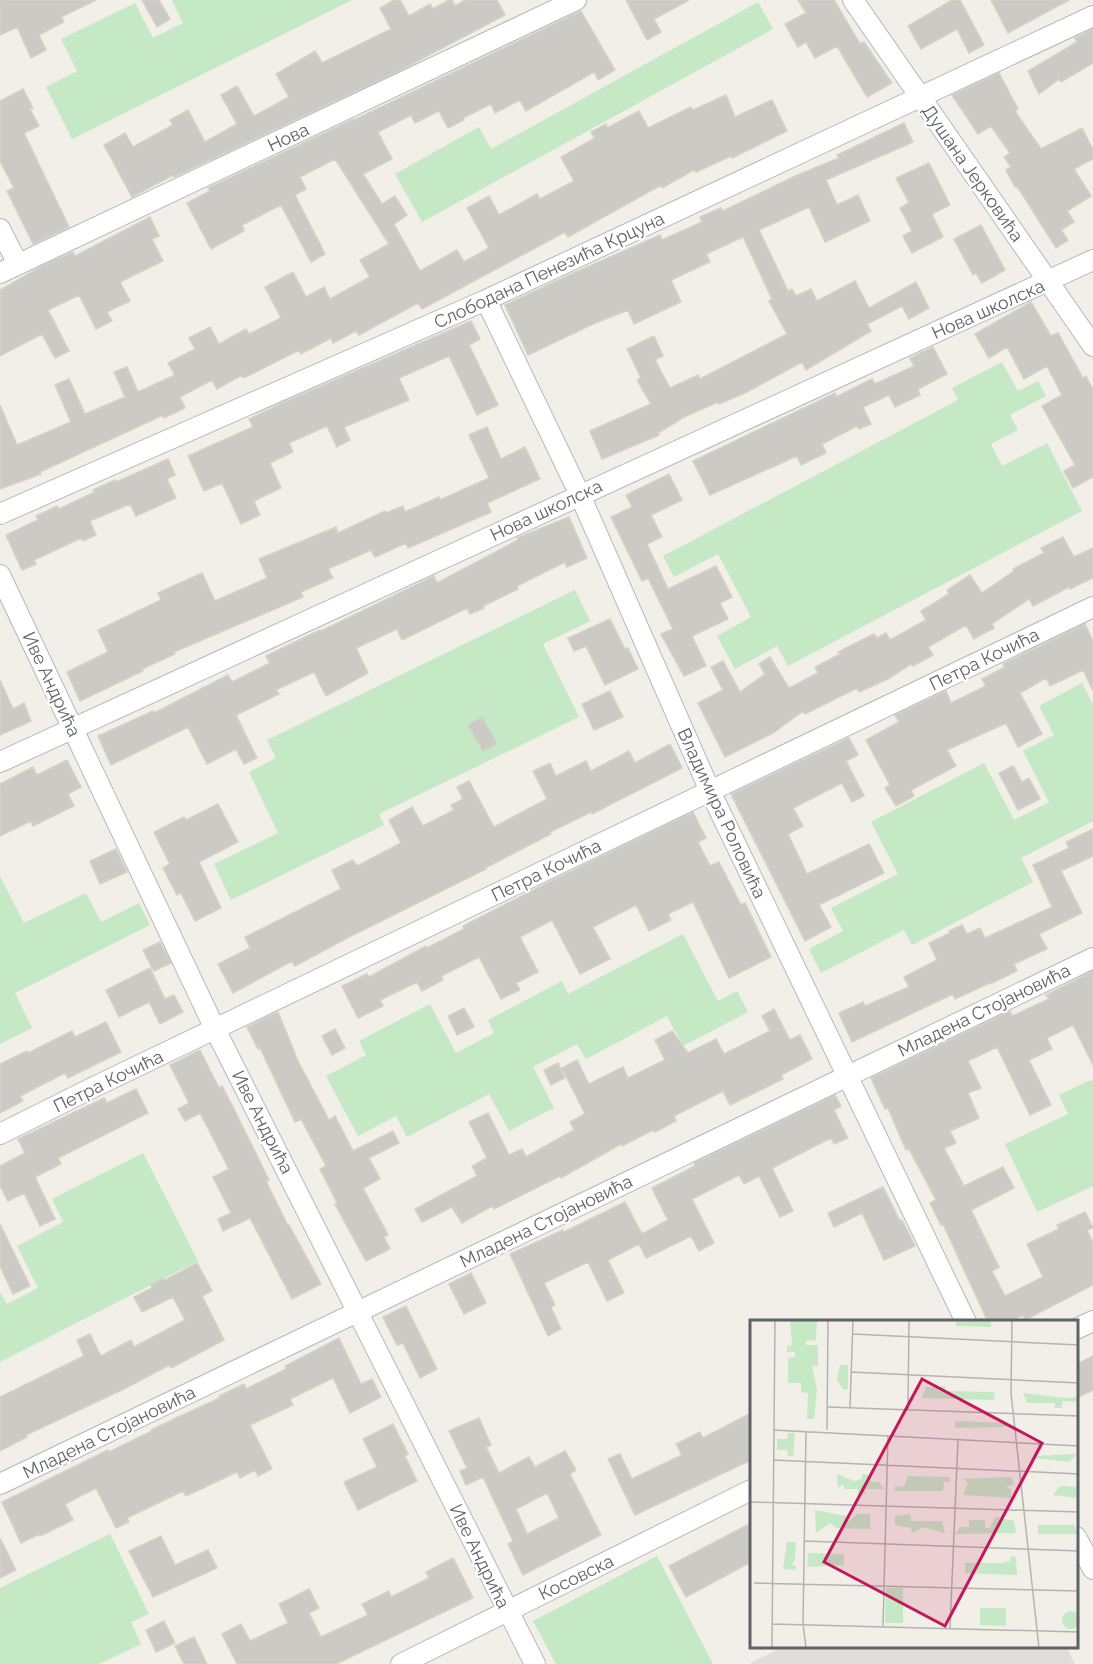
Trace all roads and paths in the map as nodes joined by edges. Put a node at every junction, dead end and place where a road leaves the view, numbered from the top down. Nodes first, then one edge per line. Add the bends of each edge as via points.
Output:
1 (576, 0) edge
2 (853, 0) edge
3 (1093, 16) edge
4 (921, 97) junction
5 (0, 229) edge
6 (1093, 260) edge
7 (18, 264) junction
8 (0, 273) edge
9 (1048, 281) junction
10 (486, 300) junction
11 (1093, 346) edge
12 (580, 495) junction
13 (0, 514) edge
14 (0, 575) edge
15 (1093, 607) edge
16 (72, 728) junction
17 (0, 762) edge
18 (710, 791) junction
19 (1093, 958) edge
20 (215, 1029) junction
21 (849, 1076) junction
22 (0, 1134) edge
23 (358, 1311) junction
24 (965, 1320) edge
25 (1093, 1321) edge
26 (1078, 1328) edge
27 (0, 1484) edge
28 (750, 1490) edge
29 (1078, 1539) edge
30 (1093, 1569) edge
31 (507, 1611) junction
32 (401, 1664) edge
33 (535, 1664) edge

1 - 7 street, Нова
2 - 4 street, Душана Јерковића
3 - 4 street, Слободана Пенезића Крцуна
4 - 9 street, Душана Јерковића
4 - 10 street, Слободана Пенезића Крцуна
5 - 7 street
6 - 9 street, Нова школска
7 - 8 street, Нова
9 - 11 street, Душана Јерковића
9 - 12 street, Нова школска
10 - 12 street, Владимира Роловића
10 - 13 street, Слободана Пенезића Крцуна
12 - 16 street, Нова школска
12 - 18 street, Владимира Роловића
14 - 16 street, Иве Андрића
15 - 18 street, Петра Кочића
16 - 17 street, Нова школска
16 - 20 street, Иве Андрића
18 - 20 street, Петра Кочића
18 - 21 street, Владимира Роловића
19 - 21 street, Младена Стојановића
20 - 22 street, Петра Кочића
20 - 23 street, Иве Андрића
21 - 23 street, Младена Стојановића
21 - 24 street, Владимира Роловића
23 - 27 street, Младена Стојановића
23 - 31 street, Иве Андрића
25 - 26 street
28 - 31 street, Косовска
29 - 30 street
31 - 32 street, Косовска
31 - 33 street, Иве Андрића

